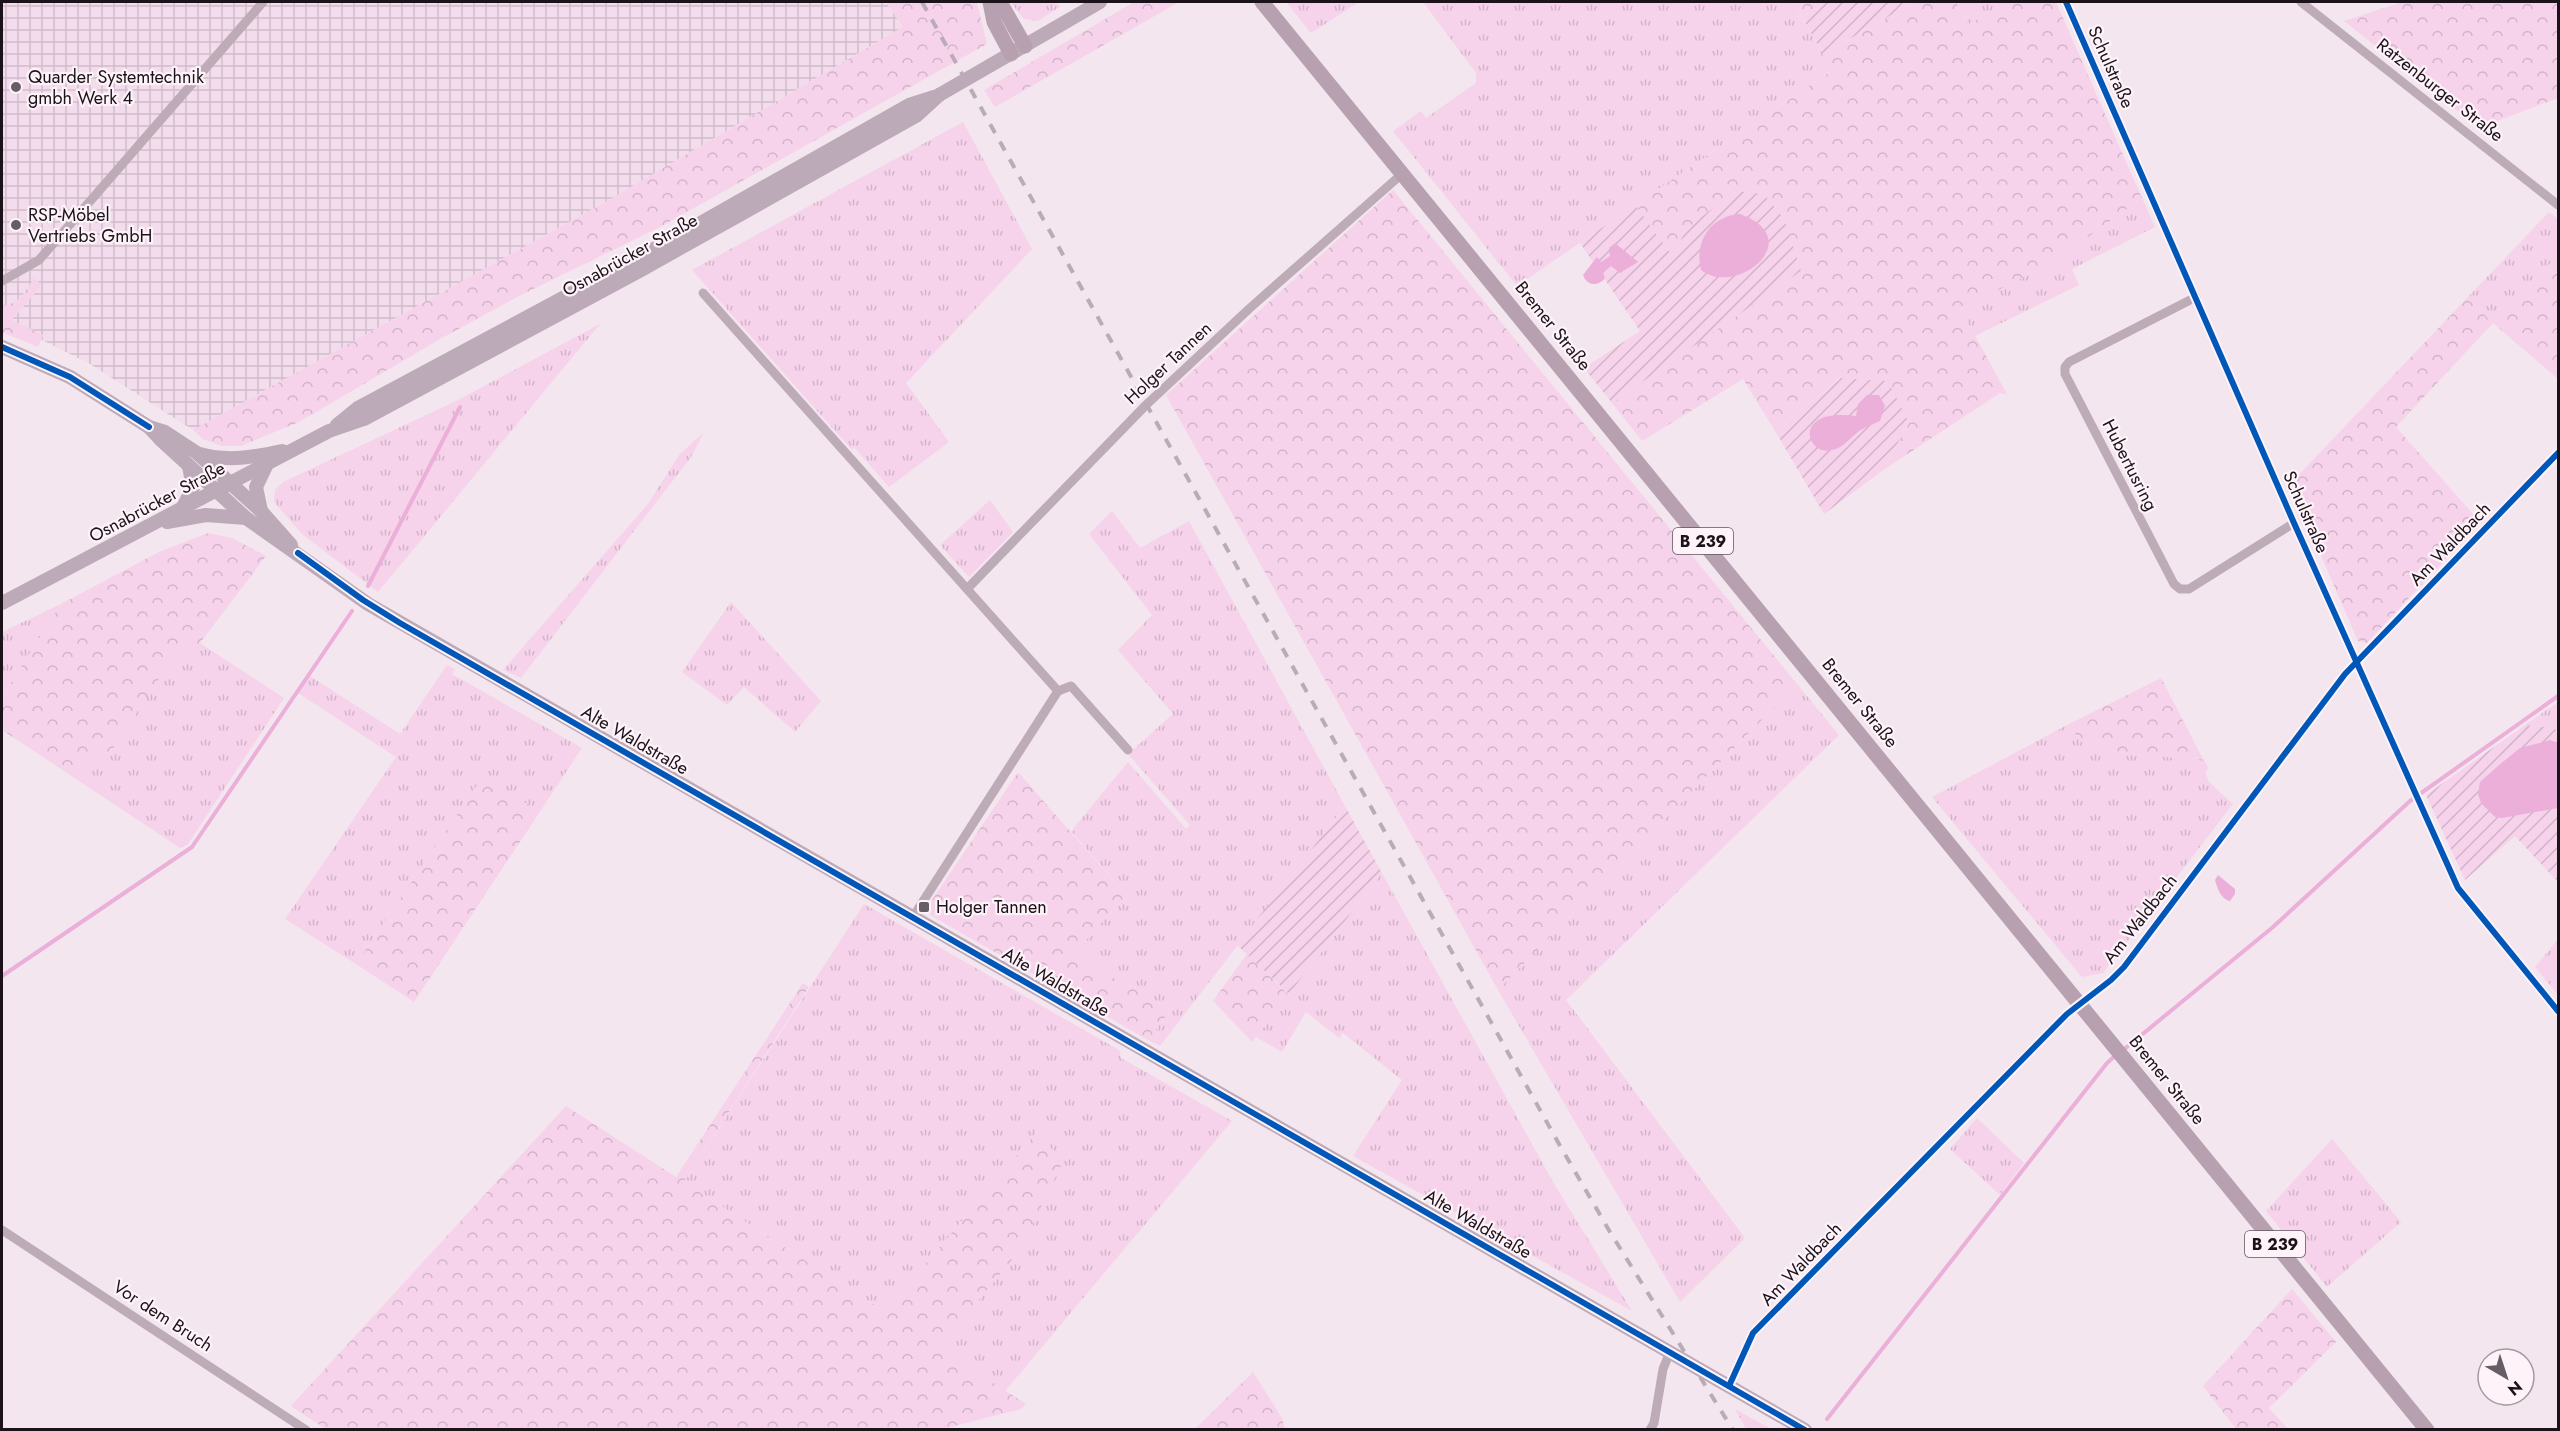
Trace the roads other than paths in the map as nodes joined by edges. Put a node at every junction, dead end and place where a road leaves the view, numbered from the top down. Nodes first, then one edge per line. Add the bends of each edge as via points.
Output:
1 (263, 2) edge
2 (990, 2) edge
3 (1000, 2) edge
4 (1100, 2) edge
5 (1262, 2) edge
6 (2066, 2) edge
7 (2301, 2) edge
8 (1025, 46) junction
9 (1011, 54) junction
10 (1403, 173) junction
11 (2559, 205) edge
12 (2, 281) edge
13 (703, 293) dead end
14 (2196, 297) junction
15 (2, 347) edge
16 (149, 427) junction
17 (296, 448) junction
18 (197, 453) junction
19 (2559, 453) edge
20 (267, 464) junction
21 (189, 466) junction
22 (231, 483) junction
23 (217, 490) junction
24 (182, 509) junction
25 (261, 512) junction
26 (246, 519) junction
27 (2294, 523) junction
28 (153, 525) junction
29 (298, 553) junction
30 (967, 589) junction
31 (2, 603) edge
32 (2357, 662) junction
33 (1058, 691) junction
34 (1128, 750) dead end
35 (913, 917) junction
36 (2080, 1003) junction
37 (2559, 1011) edge
38 (2, 1230) edge
39 (1670, 1352) junction
40 (1729, 1386) junction
41 (306, 1430) edge
42 (1650, 1430) edge
43 (1805, 1430) edge
44 (2427, 1430) edge

1 - 12 street via 39,260
2 - 9 main road via 994,22
3 - 8 main road
4 - 8 street, Osnabrücker Straße
5 - 10 main road, Bremer Straße / B 239
6 - 14 street, Schulstraße
7 - 11 street, Ratzenburger Straße
8 - 9 street, Osnabrücker Straße
9 - 17 street, Osnabrücker Straße, bridge via 939,95 909,105 358,408 329,431
10 - 30 street, Holger Tannen via 1146,405
10 - 36 main road, Bremer Straße / B 239
13 - 30 street
14 - 27 street, Schulstraße
14 - 27 street, Hubertusring via 2069,362 2065,374 2180,589 2189,589
15 - 16 street, Alte Waldstraße via 70,377
16 - 18 street, Alte Waldstraße via 165,432
16 - 21 street, Alte Waldstraße
17 - 18 street via 219,459
17 - 20 street, Osnabrücker Straße
18 - 22 street, Alte Waldstraße
19 - 32 street, Am Waldbach
20 - 22 street, Osnabrücker Straße
20 - 25 street via 256,487
21 - 23 street, Alte Waldstraße
21 - 24 street via 193,488
22 - 23 street, Osnabrücker Straße
22 - 25 street, Alte Waldstraße
23 - 24 street, Osnabrücker Straße
23 - 26 street, Alte Waldstraße
24 - 28 street, Osnabrücker Straße
25 - 29 street, Alte Waldstraße
26 - 28 street via 206,515
26 - 29 street, Alte Waldstraße
27 - 32 street, Schulstraße
28 - 31 street, Osnabrücker Straße
29 - 35 street, Alte Waldstraße via 359,598
30 - 33 street
32 - 36 street, Am Waldbach via 2124,967
32 - 37 street, Schulstraße via 2458,888
33 - 34 street via 1071,686
33 - 35 street
35 - 39 street, Alte Waldstraße
36 - 40 street, Am Waldbach via 1754,1333
36 - 44 main road, Bremer Straße / B 239
38 - 41 street, Vor dem Bruch
39 - 40 street, Alte Waldstraße
39 - 42 street
40 - 43 street, Alte Waldstraße

